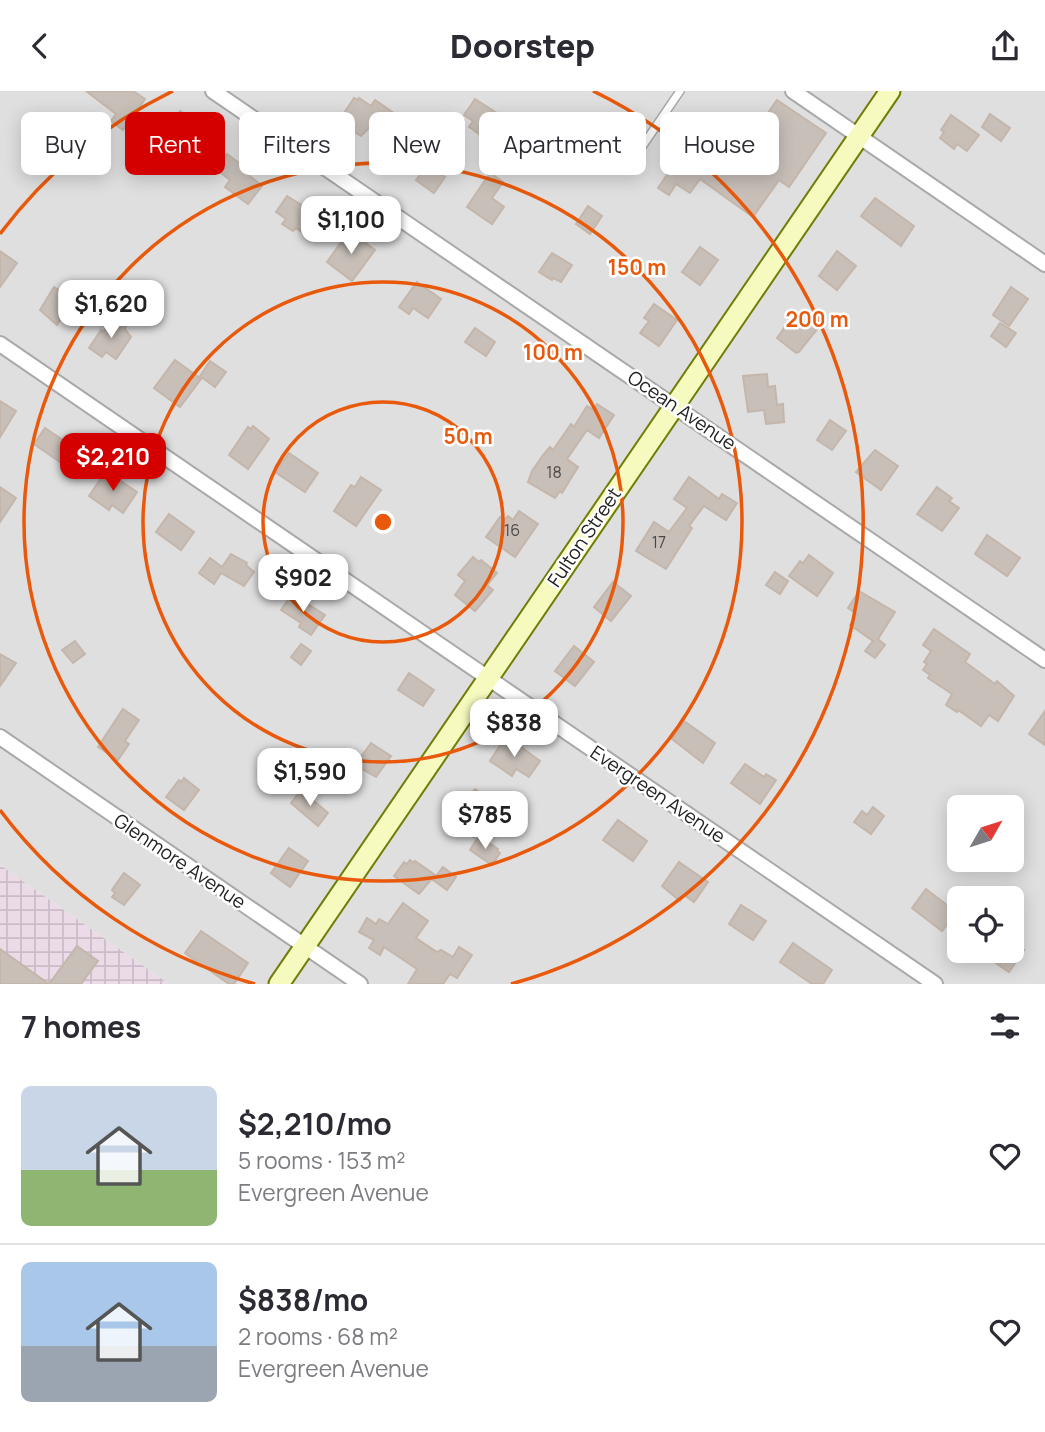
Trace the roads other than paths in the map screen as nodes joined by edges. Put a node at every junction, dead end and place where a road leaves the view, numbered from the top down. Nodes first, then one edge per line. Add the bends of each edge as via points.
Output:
1 (213, 91) edge
2 (680, 91) edge
3 (793, 91) edge
4 (890, 91) edge
5 (859, 137) junction
6 (646, 141) edge
7 (1045, 264) edge
8 (0, 344) edge
9 (674, 405) junction
10 (1045, 660) edge
11 (488, 678) junction
12 (0, 737) edge
13 (305, 947) junction
14 (279, 984) edge
15 (360, 984) edge
16 (935, 984) edge

1 - 9 street, Ocean Avenue
2 - 6 lane
3 - 5 street
4 - 5 street, Fulton Street
5 - 7 street
5 - 9 street, Fulton Street
8 - 11 street, Evergreen Avenue
9 - 10 street, Ocean Avenue
9 - 11 street, Fulton Street
11 - 13 street, Fulton Street
11 - 16 street, Evergreen Avenue
12 - 13 street, Glenmore Avenue
13 - 14 street, Fulton Street
13 - 15 street, Glenmore Avenue

